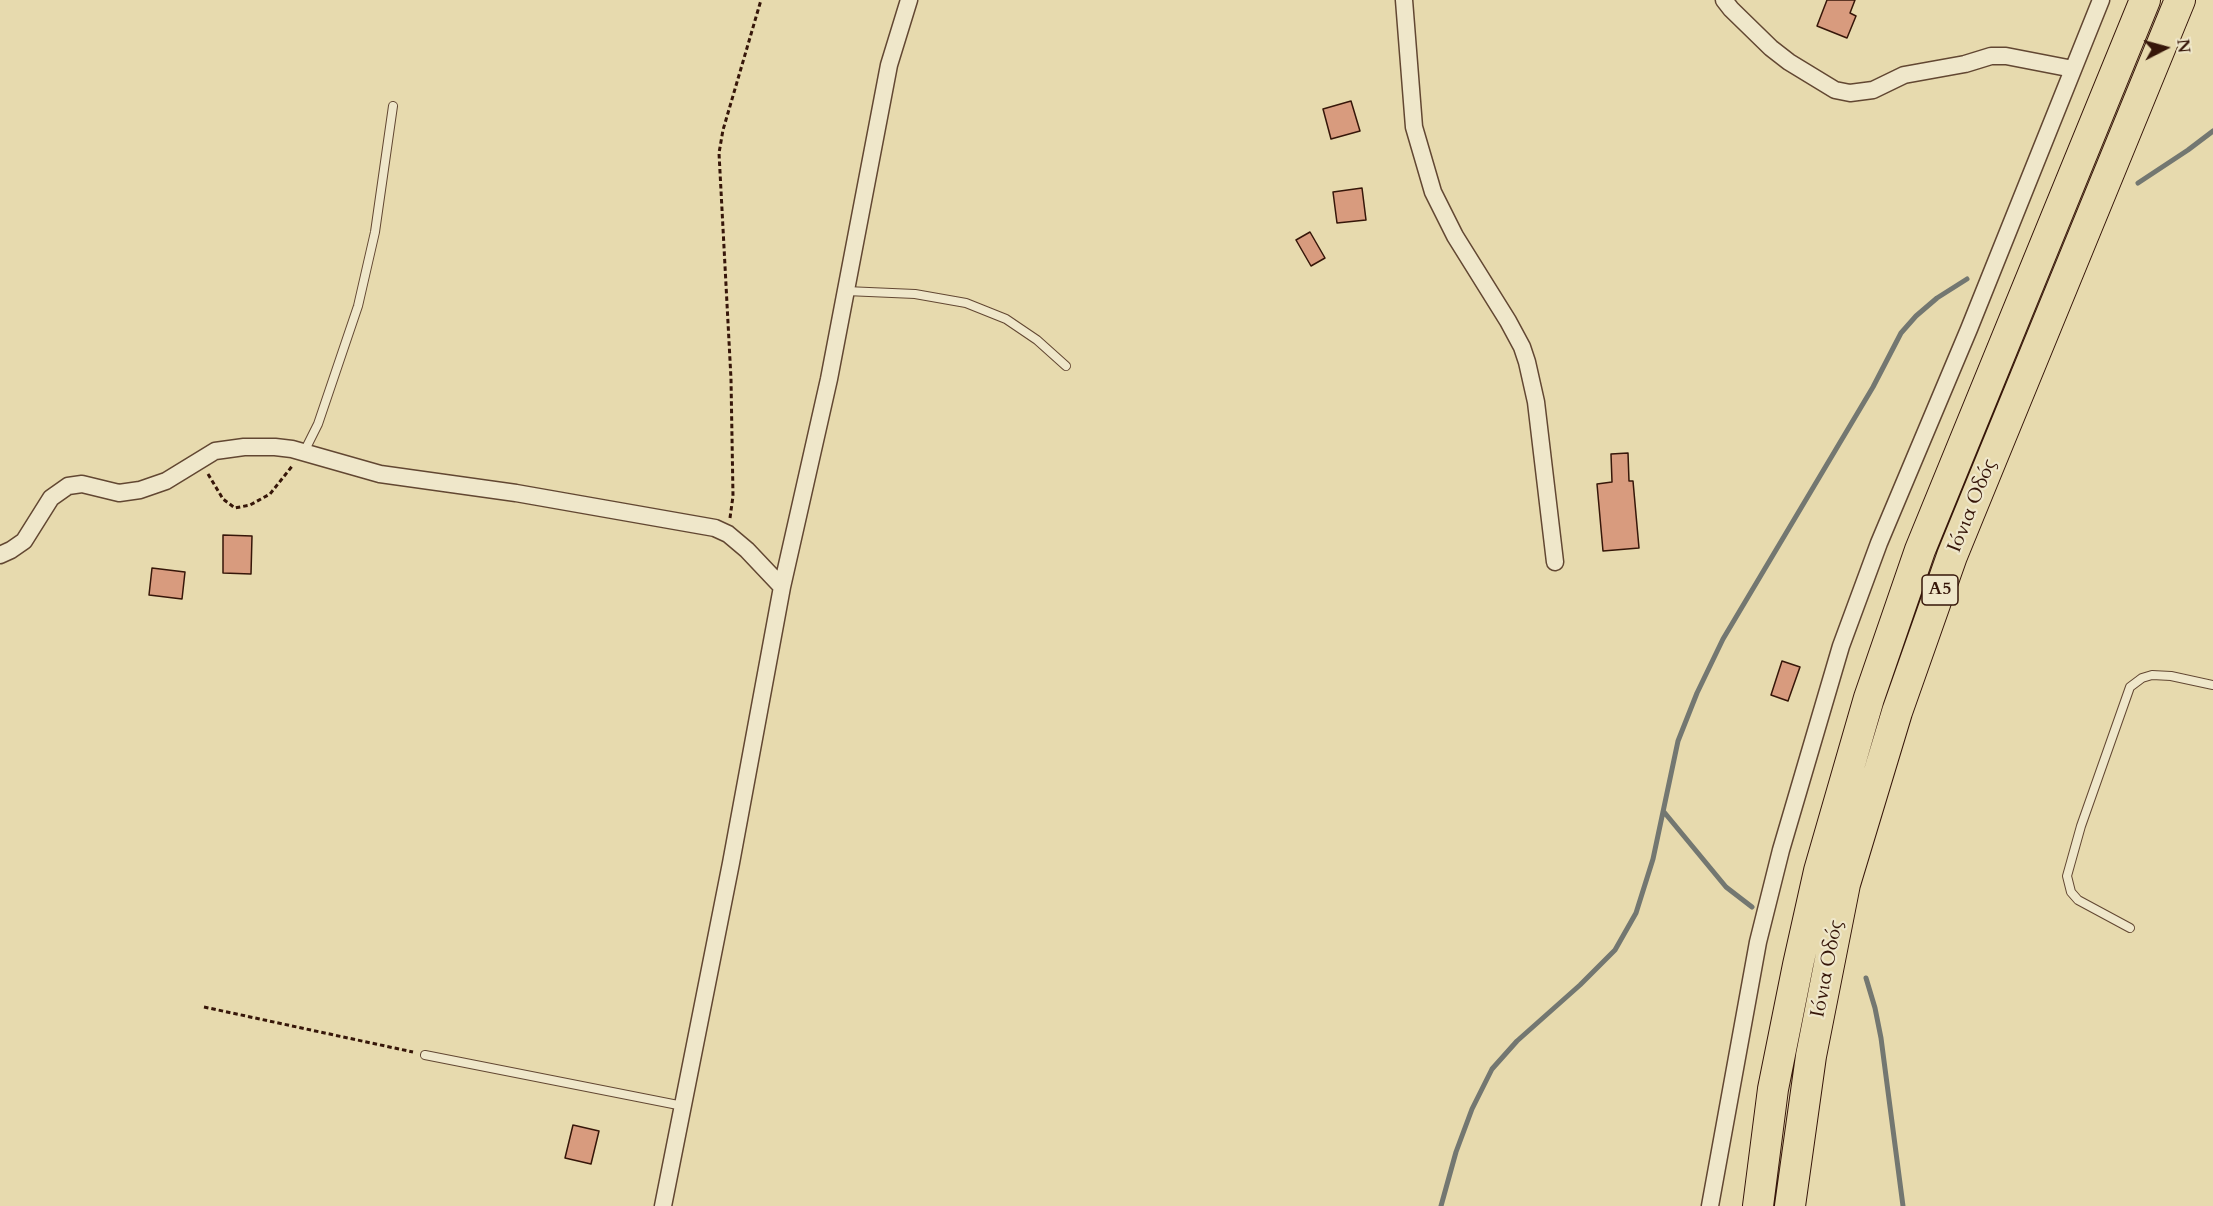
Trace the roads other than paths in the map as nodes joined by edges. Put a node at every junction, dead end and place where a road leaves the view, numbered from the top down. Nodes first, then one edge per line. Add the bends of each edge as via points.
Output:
1 (909, 0) edge
2 (1404, 0) edge
3 (1724, 0) edge
4 (2101, 0) edge
5 (2145, 0) edge
6 (2180, 0) edge
7 (2073, 69) junction
8 (393, 106) dead end
9 (846, 291) junction
10 (1066, 366) dead end
11 (304, 452) junction
12 (0, 555) edge
13 (1555, 562) dead end
14 (782, 587) junction
15 (2213, 685) edge
16 (2130, 928) dead end
17 (425, 1055) road end
18 (683, 1106) junction
19 (663, 1206) edge
20 (1710, 1206) edge
21 (1758, 1206) edge
22 (1790, 1206) edge

1 - 9 street via 889,64
2 - 13 street via 1414,127 1432,192 1522,346 1527,362 1536,402
3 - 7 street via 1789,62 1835,90 1850,93 1873,90 1904,75 1991,56
4 - 7 street
5 - 21 highway, Ιόνια Οδός / Α5 via 1920,550 1869,698 1801,954 1773,1089
6 - 22 highway, Ιόνια Οδός / Α5 via 1957,545 1897,712 1845,884 1811,1056
7 - 20 street via 1879,543 1841,646 1758,942
8 - 11 lane via 375,232 358,306 318,424
9 - 10 lane via 915,294 966,303 1006,319 1038,340
9 - 14 street
11 - 12 street via 275,447 222,449 166,481 140,490 119,493 82,484 68,486 51,498 24,541
11 - 14 street via 380,474 707,526 728,534 759,560
14 - 18 street
15 - 16 lane via 2152,675 2130,687 2081,826 2067,876 2071,892 2078,900
17 - 18 lane
18 - 19 street

